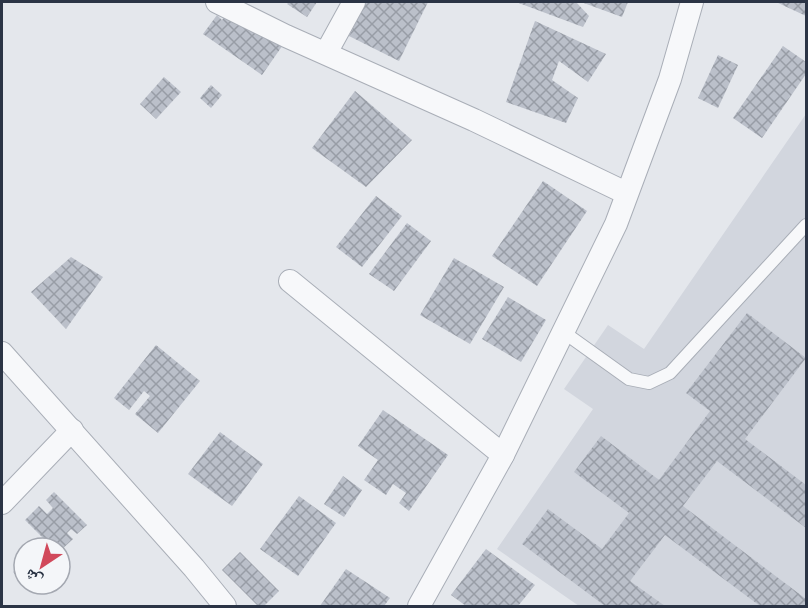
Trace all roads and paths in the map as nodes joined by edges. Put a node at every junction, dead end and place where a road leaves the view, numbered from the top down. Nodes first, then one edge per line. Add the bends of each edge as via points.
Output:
1 (217, 2) edge
2 (354, 2) edge
3 (692, 2) edge
4 (326, 53) junction
5 (626, 193) junction
6 (807, 225) edge
7 (290, 280) dead end
8 (562, 331) junction
9 (2, 353) edge
10 (72, 430) junction
11 (503, 455) junction
12 (2, 503) edge
13 (225, 606) edge
14 (419, 606) edge

1 - 4 street
2 - 4 street
3 - 5 street via 670,78
4 - 5 street
5 - 8 street via 616,224
6 - 8 lane via 670,373 649,383 629,379
7 - 11 street
8 - 11 street
9 - 10 street
10 - 12 street
10 - 13 street
11 - 14 street

